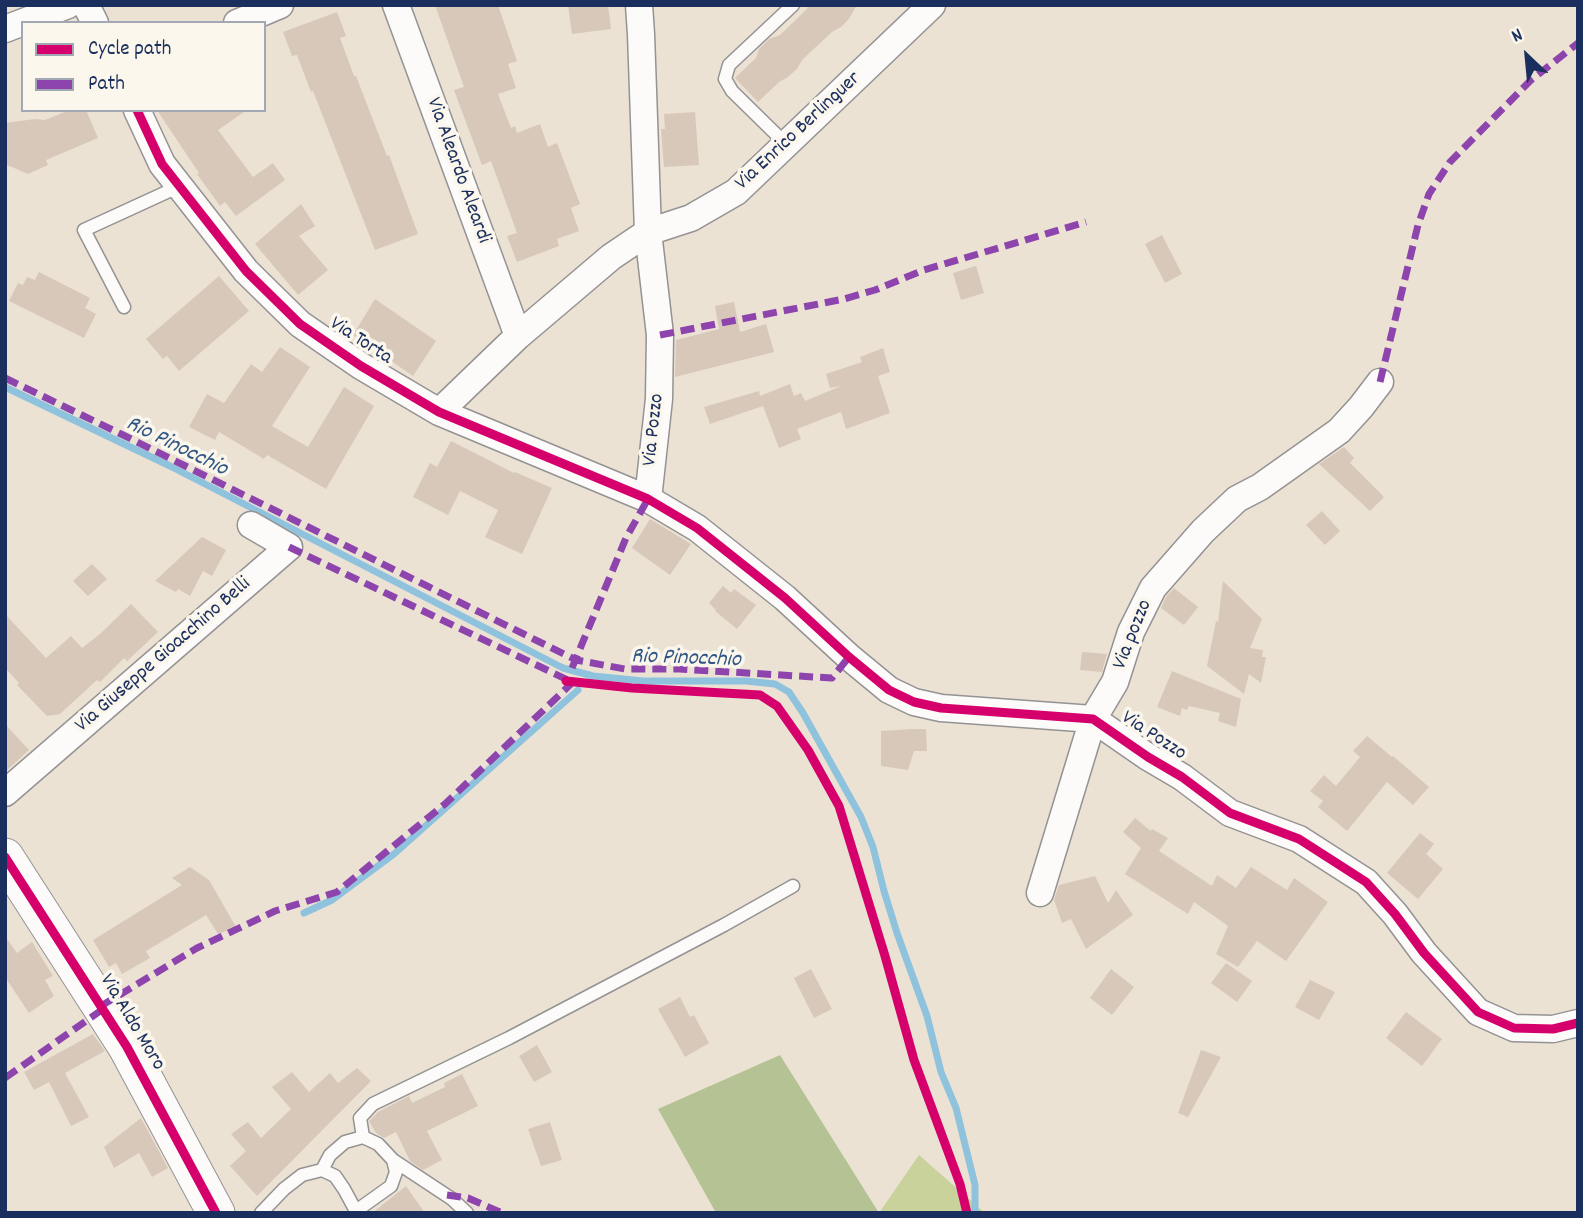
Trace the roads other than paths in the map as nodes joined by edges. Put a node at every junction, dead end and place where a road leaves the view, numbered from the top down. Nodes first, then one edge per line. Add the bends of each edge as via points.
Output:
1 (68, 5) edge
2 (86, 5) edge
3 (280, 5) edge
4 (396, 5) edge
5 (639, 5) edge
6 (793, 5) edge
7 (932, 5) edge
8 (26, 21) edge
9 (94, 21) edge
10 (242, 21) edge
11 (138, 112) edge
12 (786, 144) junction
13 (180, 186) junction
14 (648, 232) junction
15 (124, 307) dead end
16 (518, 336) junction
17 (1380, 382) dead end
18 (439, 411) junction
19 (648, 499) junction
20 (251, 525) dead end
21 (1093, 719) junction
22 (5, 793) edge
23 (5, 857) edge
24 (793, 886) dead end
25 (1040, 892) dead end
26 (1578, 1023) edge
27 (363, 1137) junction
28 (393, 1160) junction
29 (322, 1170) junction
30 (356, 1212) edge
31 (216, 1213) edge
32 (261, 1213) edge
33 (467, 1213) edge

1 - 8 street
2 - 9 street
3 - 10 street
4 - 16 street, Via Aleardo Aleardi
5 - 14 street, Via Pozzo
6 - 12 lane via 729,65 725,79
7 - 12 street, Via Enrico Berlinguer
11 - 13 street, Via Torta via 162,164
12 - 14 street, Via Enrico Berlinguer via 736,192 691,218
13 - 15 lane via 84,230
13 - 18 street, Via Torta via 246,271 300,324
14 - 16 street via 611,257
14 - 19 street, Via Pozzo via 660,335 659,399
16 - 18 street
17 - 21 street, Via pozzo via 1339,431 1237,499 1153,588 1131,632 1115,682
18 - 19 street, Via Torta
19 - 21 street, Via Pozzo via 697,528 785,598 888,690 940,708
20 - 22 street, Via Giuseppe Gioacchino Belli via 289,547
21 - 25 street, Via pozzo
21 - 26 street, Via Pozzo via 1230,813 1299,839 1366,882 1478,1012 1514,1028 1553,1029
23 - 31 main road, Via Aldo Moro via 127,1047
24 - 27 lane via 509,1038 373,1104 360,1118
27 - 28 lane
27 - 29 lane via 345,1142 330,1154
28 - 30 lane via 396,1172 391,1186
28 - 33 lane
29 - 30 lane via 335,1176
29 - 32 lane via 302,1175

